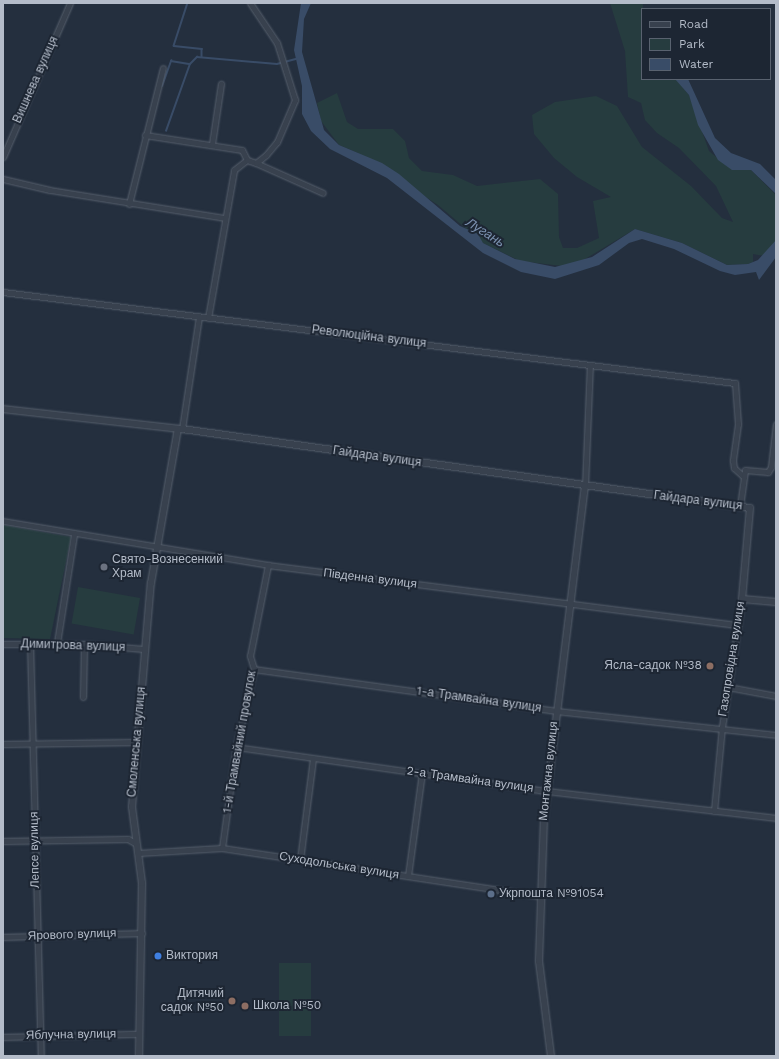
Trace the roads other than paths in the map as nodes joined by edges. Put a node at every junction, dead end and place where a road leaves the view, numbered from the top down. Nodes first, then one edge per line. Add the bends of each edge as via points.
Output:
1 (70, 3) edge
2 (250, 3) edge
3 (163, 68) dead end
4 (221, 84) dead end
5 (145, 135) junction
6 (212, 144) junction
7 (3, 157) edge
8 (247, 160) junction
9 (256, 163) junction
10 (3, 179) edge
11 (323, 192) dead end
12 (129, 204) junction
13 (225, 218) junction
14 (3, 292) edge
15 (199, 317) junction
16 (208, 318) junction
17 (590, 364) junction
18 (3, 409) edge
19 (776, 424) edge
20 (180, 429) junction
21 (744, 477) junction
22 (585, 487) junction
23 (740, 506) junction
24 (750, 508) joint
25 (3, 521) edge
26 (74, 535) junction
27 (157, 550) junction
28 (268, 565) junction
29 (742, 599) junction
30 (776, 602) edge
31 (570, 604) junction
32 (738, 625) junction
33 (30, 643) junction
34 (57, 643) junction
35 (3, 644) edge
36 (84, 644) junction
37 (144, 649) junction
38 (254, 669) junction
39 (728, 687) junction
40 (776, 696) edge
41 (83, 697) dead end
42 (556, 711) junction
43 (722, 727) junction
44 (776, 735) edge
45 (137, 742) junction
46 (30, 743) junction
47 (3, 744) edge
48 (236, 747) junction
49 (313, 759) junction
50 (422, 772) junction
51 (546, 791) junction
52 (714, 811) junction
53 (776, 818) edge
54 (37, 840) junction
55 (3, 841) edge
56 (135, 843) junction
57 (222, 848) junction
58 (138, 853) junction
59 (300, 860) junction
60 (408, 876) junction
61 (539, 896) junction
62 (142, 933) junction
63 (36, 936) junction
64 (3, 937) edge
65 (139, 1034) junction
66 (40, 1035) junction
67 (3, 1037) edge
68 (41, 1056) edge
69 (139, 1056) edge
70 (551, 1056) edge

1 - 7 street, Вишнева вулиця
2 - 9 street via 277,43 295,100 277,142
3 - 5 street
4 - 6 street
5 - 6 street
5 - 12 street
6 - 8 street via 242,150
8 - 9 street
8 - 13 street via 234,170
9 - 11 street
10 - 12 street
12 - 13 street
13 - 16 street
14 - 15 street, Революційна вулиця
15 - 16 street, Революційна вулиця
15 - 20 street
16 - 17 street, Революційна вулиця
17 - 21 street, Революційна вулиця via 735,383 738,424 733,461 734,468
17 - 22 street
18 - 20 street, Гайдара вулиця
19 - 21 street via 771,467 768,472 745,470
20 - 22 street, Гайдара вулиця
20 - 27 street, Смоленська вулиця
21 - 23 street
22 - 23 street, Гайдара вулиця
22 - 31 street, Монтажна вулиця
23 - 24 street, Гайдара вулиця
24 - 29 street, Газопровідна вулиця
25 - 26 street, Південна вулиця
26 - 27 street, Південна вулиця
26 - 34 street
27 - 28 street, Південна вулиця
27 - 37 street, Смоленська вулиця
28 - 31 street, Південна вулиця
28 - 38 street, 1-й Трамвайний провулок via 250,656
29 - 30 street
29 - 32 street, Газопровідна вулиця
31 - 32 street, Південна вулиця
31 - 42 street, Монтажна вулиця
32 - 39 street, Газопровідна вулиця
33 - 34 street, Димитрова вулиця
33 - 35 street, Димитрова вулиця
33 - 46 street, Лепсе вулиця
34 - 36 street, Димитрова вулиця
36 - 37 street, Димитрова вулиця
36 - 41 street
37 - 45 street, Смоленська вулиця
38 - 42 street, 1-а Трамвайна вулиця
38 - 48 street, 1-й Трамвайний провулок
39 - 40 street
39 - 43 street, Газопровідна вулиця
42 - 43 street, 1-а Трамвайна вулиця
42 - 51 street, Монтажна вулиця
43 - 44 street, 1-а Трамвайна вулиця
43 - 52 street, Газопровідна вулиця
45 - 46 street
45 - 56 street, Смоленська вулиця via 131,818
46 - 47 street
46 - 54 street, Лепсе вулиця
48 - 49 street, 2-а Трамвайна вулиця
48 - 57 street, 1-й Трамвайний провулок
49 - 50 street, 2-а Трамвайна вулиця
49 - 59 street
50 - 51 street, 2-а Трамвайна вулиця
50 - 60 street
51 - 52 street, 2-а Трамвайна вулиця
51 - 61 street, Монтажна вулиця
52 - 53 street, 2-а Трамвайна вулиця
54 - 55 street
54 - 56 street via 128,839
54 - 63 street, Лепсе вулиця
56 - 58 street, Смоленська вулиця
57 - 58 street, Суходольська вулиця
57 - 59 street, Суходольська вулиця
58 - 62 street, Смоленська вулиця via 142,883
59 - 60 street, Суходольська вулиця
60 - 61 street, Суходольська вулиця
61 - 70 street, Монтажна вулиця via 539,961
62 - 63 street, Ярового вулиця
62 - 65 street, Смоленська вулиця
63 - 64 street, Ярового вулиця
63 - 66 street, Лепсе вулиця
65 - 66 street, Яблучна вулиця
65 - 69 street, Смоленська вулиця
66 - 67 street, Яблучна вулиця
66 - 68 street, Лепсе вулиця

